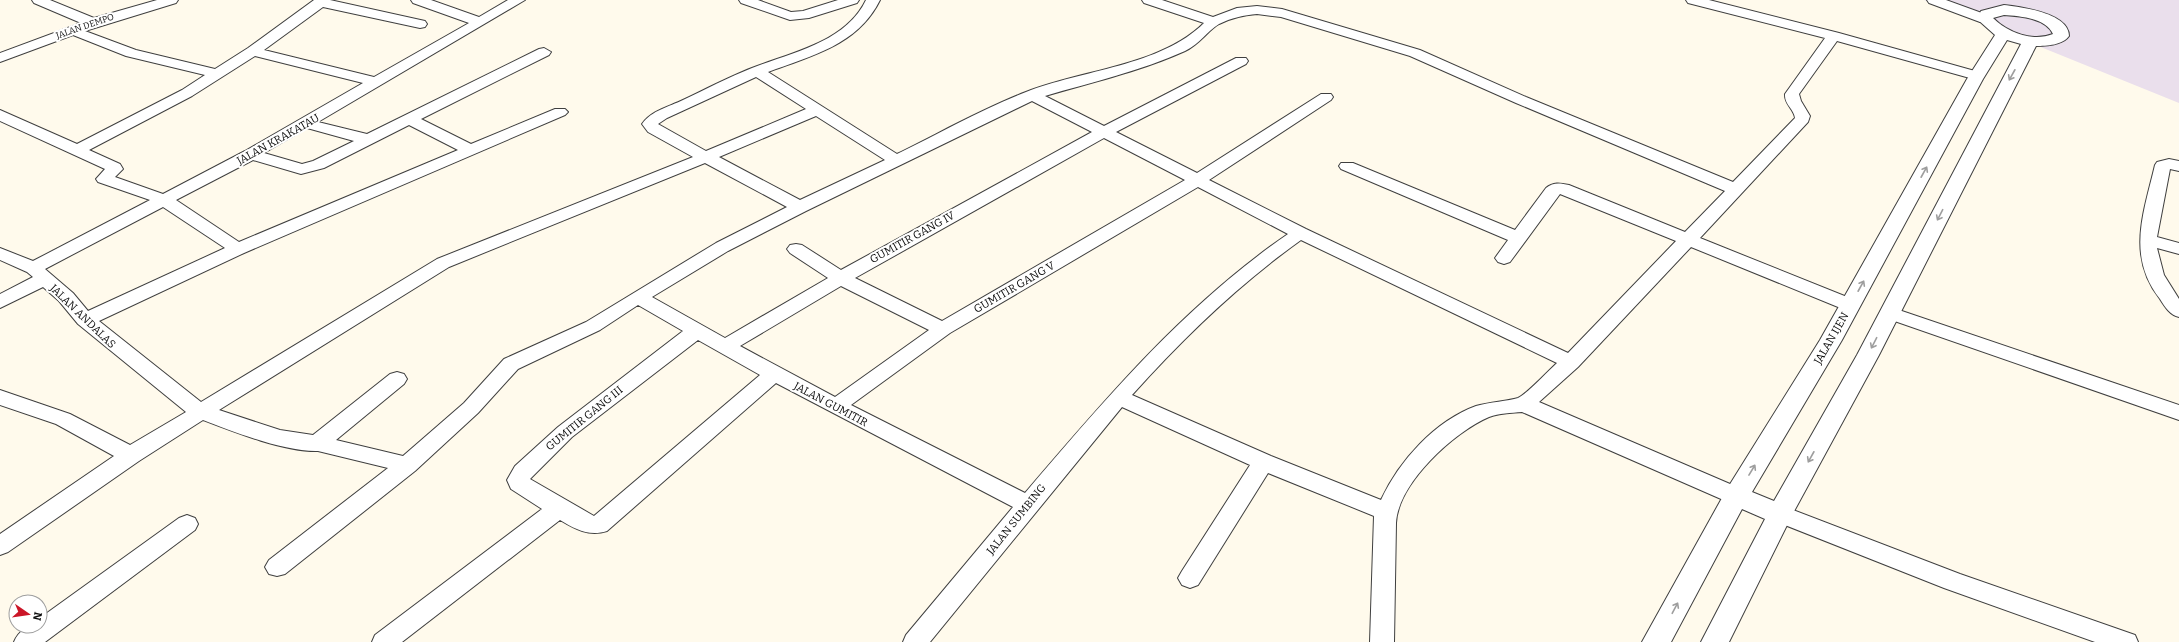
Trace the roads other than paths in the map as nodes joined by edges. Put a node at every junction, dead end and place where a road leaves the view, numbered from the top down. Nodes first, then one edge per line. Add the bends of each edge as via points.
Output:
1 (39, 0) edge
2 (171, 0) edge
3 (418, 0) edge
4 (518, 0) edge
5 (746, 0) edge
6 (852, 0) edge
7 (872, 0) edge
8 (1149, 0) edge
9 (1258, 0) edge
10 (1693, 0) edge
11 (1934, 0) edge
12 (322, 1) edge
13 (1247, 10) junction
14 (1985, 19) junction
15 (480, 22) junction
16 (1213, 22) junction
17 (93, 23) junction
18 (420, 24) dead end
19 (71, 30) junction
20 (2004, 33) junction
21 (1834, 36) junction
22 (2031, 40) junction
23 (253, 51) junction
24 (544, 52) dead end
25 (0, 58) edge
26 (1241, 61) dead end
27 (756, 71) junction
28 (217, 74) junction
29 (1974, 81) junction
30 (377, 82) junction
31 (2001, 94) junction
32 (1032, 96) junction
33 (1326, 97) dead end
34 (815, 110) junction
35 (560, 112) dead end
36 (0, 115) edge
37 (410, 120) junction
38 (306, 123) junction
39 (1103, 132) junction
40 (370, 140) junction
41 (77, 150) junction
42 (471, 150) junction
43 (251, 154) junction
44 (706, 158) junction
45 (897, 161) junction
46 (1347, 166) dead end
47 (2179, 166) edge
48 (1199, 179) junction
49 (1737, 190) junction
50 (165, 200) junction
51 (800, 207) junction
52 (1300, 233) junction
53 (1518, 238) junction
54 (1688, 239) junction
55 (2147, 239) junction
56 (238, 249) junction
57 (796, 249) dead end
58 (2179, 249) edge
59 (2, 256) edge
60 (1504, 258) dead end
61 (38, 274) junction
62 (839, 277) junction
63 (638, 297) junction
64 (0, 302) edge
65 (1850, 305) junction
66 (2179, 311) edge
67 (1890, 313) junction
68 (84, 320) junction
69 (943, 329) junction
70 (696, 331) junction
71 (724, 347) junction
72 (1571, 362) junction
73 (774, 374) junction
74 (398, 379) dead end
75 (0, 397) edge
76 (1118, 397) junction
77 (1524, 404) junction
78 (836, 406) junction
79 (202, 411) junction
80 (2179, 413) edge
81 (318, 443) junction
82 (131, 455) junction
83 (1263, 462) junction
84 (407, 465) junction
85 (1736, 496) junction
86 (1028, 504) junction
87 (559, 508) junction
88 (1387, 512) junction
89 (1780, 514) junction
90 (187, 524) dead end
91 (0, 546) edge
92 (277, 567) dead end
93 (1190, 578) dead end
94 (26, 642) edge
95 (384, 642) edge
96 (915, 642) edge
97 (1382, 642) edge
98 (1656, 642) edge
99 (1715, 642) edge
100 (2126, 642) edge

1 - 17 street
2 - 17 street, JALAN DEMPO
3 - 15 street
4 - 15 street, JALAN KRAKATAU
5 - 6 street via 790,16 804,15
7 - 27 street via 870,9 845,33 800,56
8 - 16 street
9 - 13 street
10 - 21 street
11 - 14 street
12 - 18 street
12 - 23 street
13 - 16 street
13 - 49 street via 1266,10 1291,15 1415,53
14 - 20 street via 1991,26
14 - 22 street via 1987,14 1993,11 2017,11 2045,19 2056,24 2061,31 2061,36 2055,40
15 - 30 street, JALAN KRAKATAU
16 - 32 street via 1198,38 1182,47
17 - 19 street, JALAN DEMPO
19 - 25 street, JALAN DEMPO
19 - 28 street via 131,53
20 - 22 street
20 - 29 street, JALAN IJEN
21 - 29 street
21 - 49 street via 1792,94 1793,103 1802,113 1803,119
22 -> 31 street
23 - 28 street
23 - 30 street
24 - 37 street
26 - 39 street, GUMITIR GANG IV
27 - 34 street
27 - 44 street via 661,116 650,124 652,129
28 - 41 street via 162,108
29 - 31 street
65 -> 29 street, JALAN IJEN
30 - 38 street, JALAN KRAKATAU
31 -> 67 street
32 - 39 street
32 - 45 street
33 - 48 street, GUMITIR GANG V
34 - 44 street
34 - 45 street
35 - 42 street
36 - 41 street
37 - 40 street
37 - 42 street
38 - 40 street
38 - 43 street, JALAN KRAKATAU
39 - 48 street
39 - 62 street, GUMITIR GANG IV
40 - 43 street via 318,165 301,169
41 - 50 street via 115,168 104,179
42 - 56 street
43 - 50 street, JALAN KRAKATAU
44 - 51 street
44 - 79 street via 442,262
45 - 51 street
46 - 53 street
47 - 55 street via 2163,165
48 - 52 street
48 - 69 street, GUMITIR GANG V
49 - 54 street
50 - 56 street
50 - 61 street, JALAN KRAKATAU
51 - 63 street via 722,247
52 - 72 street
52 - 76 street, JALAN SUMBING via 1219,293 1177,332
53 - 54 street via 1552,192 1556,188 1563,188
53 - 60 street
54 - 65 street
54 - 72 street
55 - 58 street
55 - 66 street via 2148,262 2156,279
56 - 68 street
57 - 62 street
59 - 61 street, JALAN ANDALAS
61 - 64 street, JALAN KRAKATAU
61 - 68 street, JALAN ANDALAS via 66,297
62 - 69 street
62 - 71 street, GUMITIR GANG IV
63 - 70 street, JALAN GUMITIR
63 - 84 street via 594,326 511,364 471,408
85 -> 65 street, JALAN IJEN
67 - 80 street
67 -> 89 street
68 - 79 street, JALAN ANDALAS via 184,401
69 - 78 street, GUMITIR GANG V
70 - 71 street, JALAN GUMITIR
70 - 87 street, GUMITIR GANG III via 565,432 523,472 519,483
71 - 73 street, JALAN GUMITIR
72 - 77 street
73 - 78 street, JALAN GUMITIR
73 - 87 street via 599,525 588,525
74 - 81 street
75 - 82 street via 63,419
76 - 83 street
76 - 86 street, JALAN SUMBING
77 - 85 street
77 - 88 street via 1501,406 1482,412 1436,443 1409,469
78 - 86 street, JALAN GUMITIR
79 - 81 street, JALAN ANDALAS via 286,438 308,444
79 - 82 street
81 - 84 street, JALAN ANDALAS
82 - 91 street
83 - 88 street
83 - 93 street
84 - 92 street
85 - 89 street
98 -> 85 street, JALAN IJEN
86 - 96 street, JALAN SUMBING
87 - 95 street
88 - 97 street via 1383,552
89 - 99 street
89 - 100 street via 1879,554
90 - 94 street

